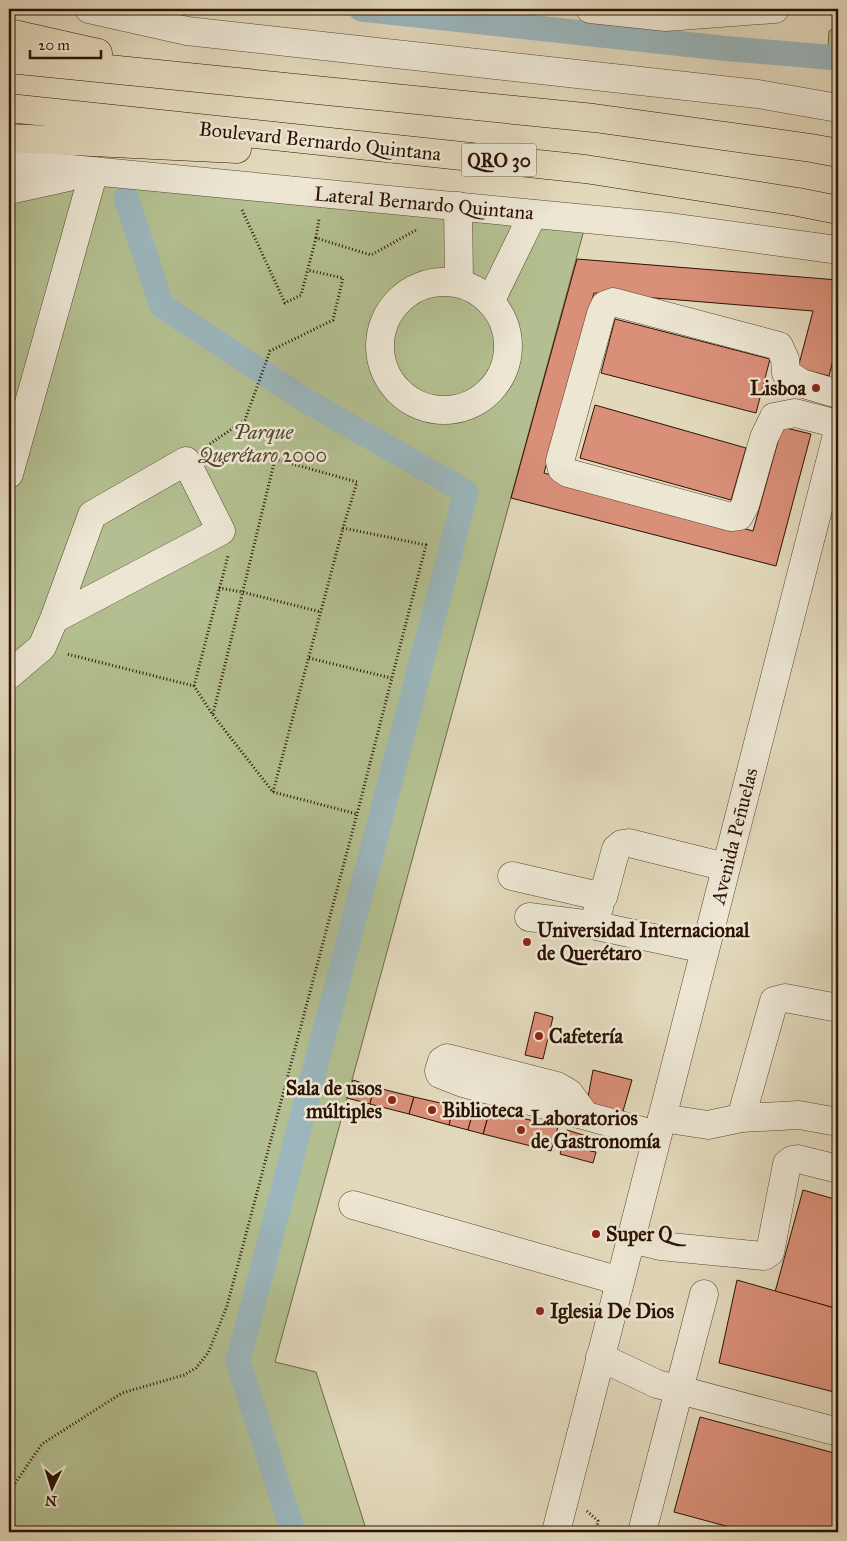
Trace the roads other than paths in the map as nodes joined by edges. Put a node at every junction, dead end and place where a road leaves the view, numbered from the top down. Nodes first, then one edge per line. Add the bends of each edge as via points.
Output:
1 (89, 9) edge
2 (590, 9) edge
3 (775, 9) edge
4 (667, 13) edge
5 (9, 33) edge
6 (9, 59) edge
7 (98, 60) junction
8 (9, 108) edge
9 (838, 108) edge
10 (103, 130) junction
11 (9, 138) edge
12 (838, 153) edge
13 (9, 163) edge
14 (104, 172) junction
15 (9, 190) edge
16 (458, 206) junction
17 (838, 210) edge
18 (533, 214) junction
19 (838, 250) edge
20 (459, 282) junction
21 (491, 300) junction
22 (838, 394) edge
23 (838, 424) edge
24 (838, 431) edge
25 (9, 474) edge
26 (54, 619) junction
27 (9, 675) edge
28 (726, 867) junction
29 (512, 876) dead end
30 (603, 897) junction
31 (529, 917) dead end
32 (592, 925) junction
33 (705, 949) junction
34 (838, 1008) edge
35 (585, 1116) dead end
36 (741, 1118) junction
37 (838, 1122) edge
38 (659, 1127) junction
39 (838, 1169) edge
40 (353, 1205) dead end
41 (631, 1238) junction
42 (619, 1284) junction
43 (704, 1294) dead end
44 (600, 1358) junction
45 (679, 1390) junction
46 (838, 1432) edge
47 (556, 1532) edge
48 (642, 1532) edge

1 - 9 street via 187,31 758,94
2 - 4 street
3 - 4 street
5 - 7 main road
6 - 7 main road
7 - 12 main road via 223,81 594,118
8 - 10 main road
10 - 11 main road
10 - 17 main road, Boulevard Bernardo Quintana / QRO 30 via 328,142 585,169
13 - 14 street, Lateral Bernardo Quintana
14 - 15 street
14 - 16 street, Lateral Bernardo Quintana
14 - 25 street
16 - 18 street, Lateral Bernardo Quintana
16 - 20 street
18 - 19 street, Lateral Bernardo Quintana via 670,227
18 - 21 street
20 - 21 street
20 - 21 street via 424,283 393,304 381,327 379,357 392,386 426,409 459,410 494,389 510,355 507,325
22 - 23 street via 801,383 786,373 785,359 778,346 612,302 605,305 601,314 560,461 562,469 568,473 731,517 739,516 774,417 795,413
24 - 28 street, Avenida Peñuelas
26 - 26 street via 92,515 186,461 221,531
26 - 27 street via 42,647
28 - 30 street via 622,844 616,849
28 - 33 street, Avenida Peñuelas
29 - 30 street
30 - 32 street
31 - 32 street
32 - 33 street
33 - 38 street, Avenida Peñuelas
34 - 36 street via 785,998 774,1001
35 - 38 street via 619,1126
36 - 37 street via 799,1115
36 - 38 street via 708,1125
38 - 41 street, Avenida Peñuelas
39 - 41 street via 798,1159 787,1164 770,1252 764,1256 660,1246
40 - 42 street
41 - 42 street, Avenida Peñuelas
42 - 44 street, Avenida Peñuelas
43 - 45 street
44 - 45 street via 657,1384
44 - 47 street, Avenida Peñuelas
45 - 46 street
45 - 48 street

